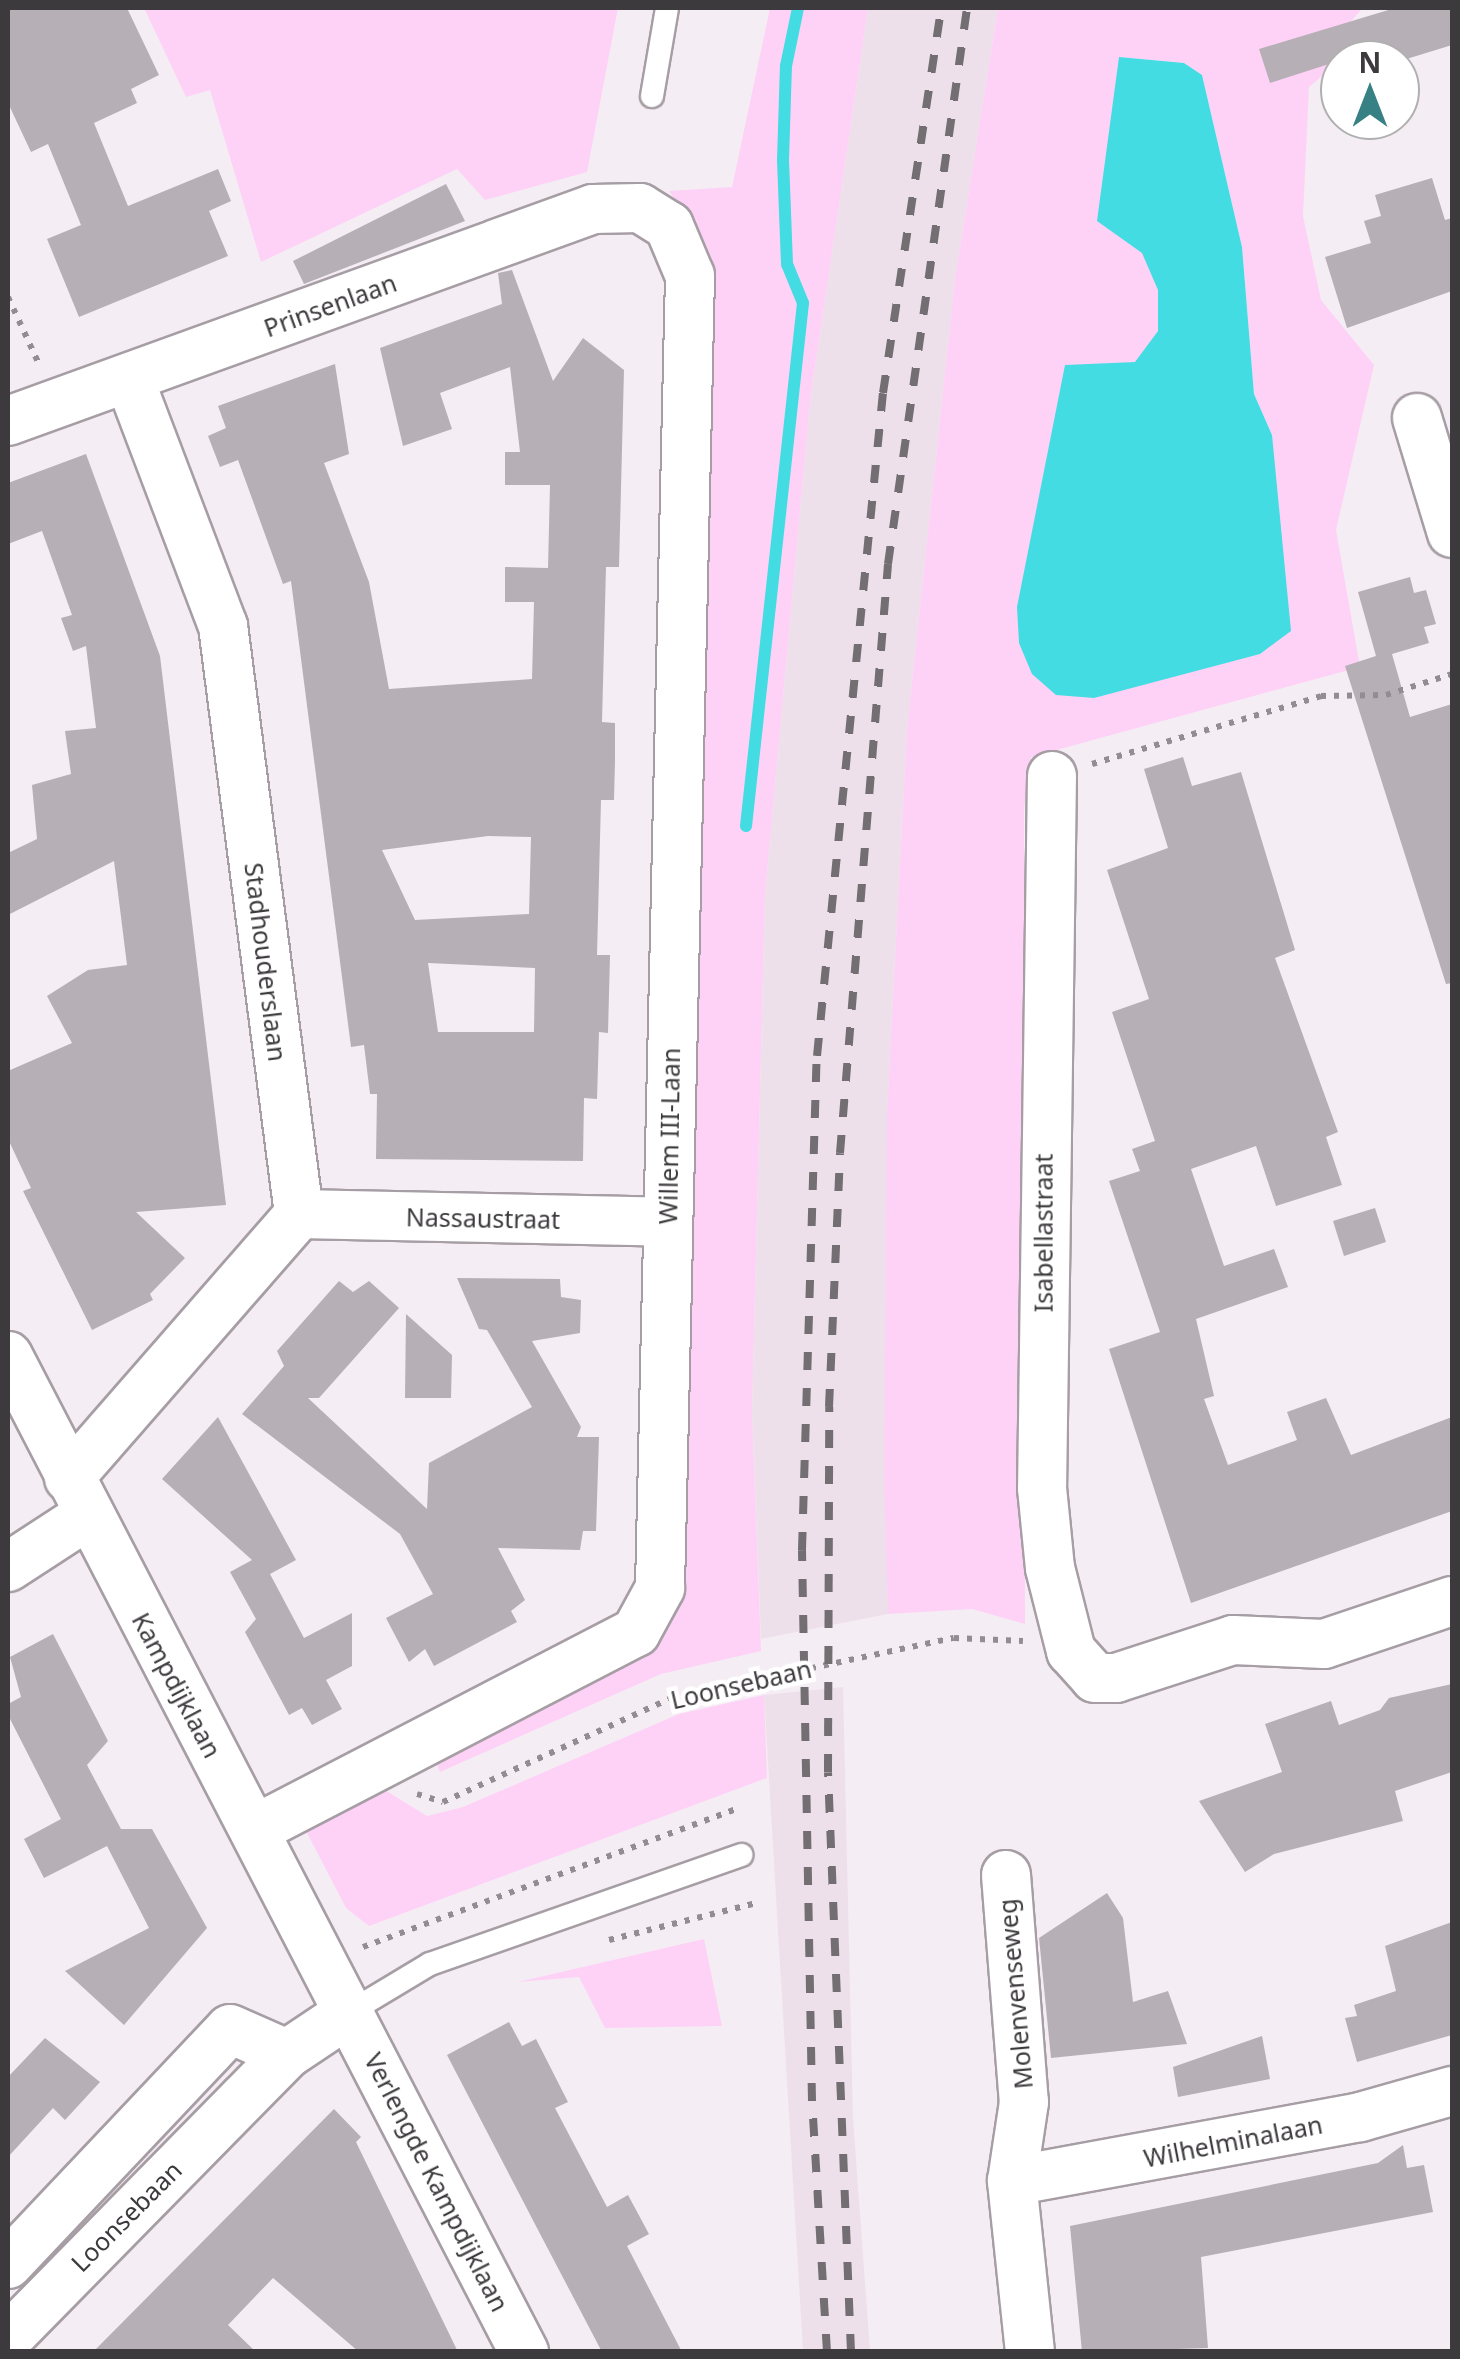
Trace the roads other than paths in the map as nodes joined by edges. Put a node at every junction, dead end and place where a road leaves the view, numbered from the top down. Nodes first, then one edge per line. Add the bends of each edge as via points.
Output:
1 (667, 8) edge
2 (652, 96) dead end
3 (654, 216) joint
4 (130, 378) junction
5 (1417, 418) dead end
6 (8, 422) edge
7 (1452, 533) edge
8 (1052, 776) road end
9 (299, 1214) junction
10 (667, 1222) junction
11 (8, 1356) edge
12 (78, 1496) junction
13 (8, 1568) edge
14 (1452, 1601) edge
15 (254, 1830) junction
16 (742, 1855) dead end
17 (1006, 1875) dead end
18 (350, 2012) junction
19 (287, 2054) junction
20 (1452, 2091) edge
21 (1012, 2181) junction
22 (8, 2264) edge
23 (8, 2338) edge
24 (524, 2352) edge
25 (1030, 2352) edge

1 - 2 lane
3 - 4 street, Prinsenlaan via 640,208 593,209
3 - 10 street, Willem III-Laan via 682,245 690,276
4 - 6 street, Prinsenlaan
4 - 9 street, Stadhouderslaan via 223,626
5 - 7 street
8 - 14 street, Isabellastraat via 1042,1488 1066,1636 1095,1678 1144,1674 1233,1640 1324,1644
9 - 10 street, Nassaustraat
9 - 12 street
10 - 15 street, Willem III-Laan via 660,1588 652,1614 570,1670
11 - 12 street, Kampdijklaan
12 - 13 street
12 - 15 street, Kampdijklaan
15 - 18 street, Kampdijklaan
16 - 18 lane, Loonsebaan via 430,1964
17 - 21 street, Molenvenseweg via 1024,2102
18 - 19 street, Loonsebaan
18 - 24 street, Verlengde Kampdijklaan
19 - 22 street, Loonsebaan via 230,2029
19 - 23 street, Loonsebaan
20 - 21 street, Wilhelminalaan via 1360,2117
21 - 25 street, Molenvenseweg

